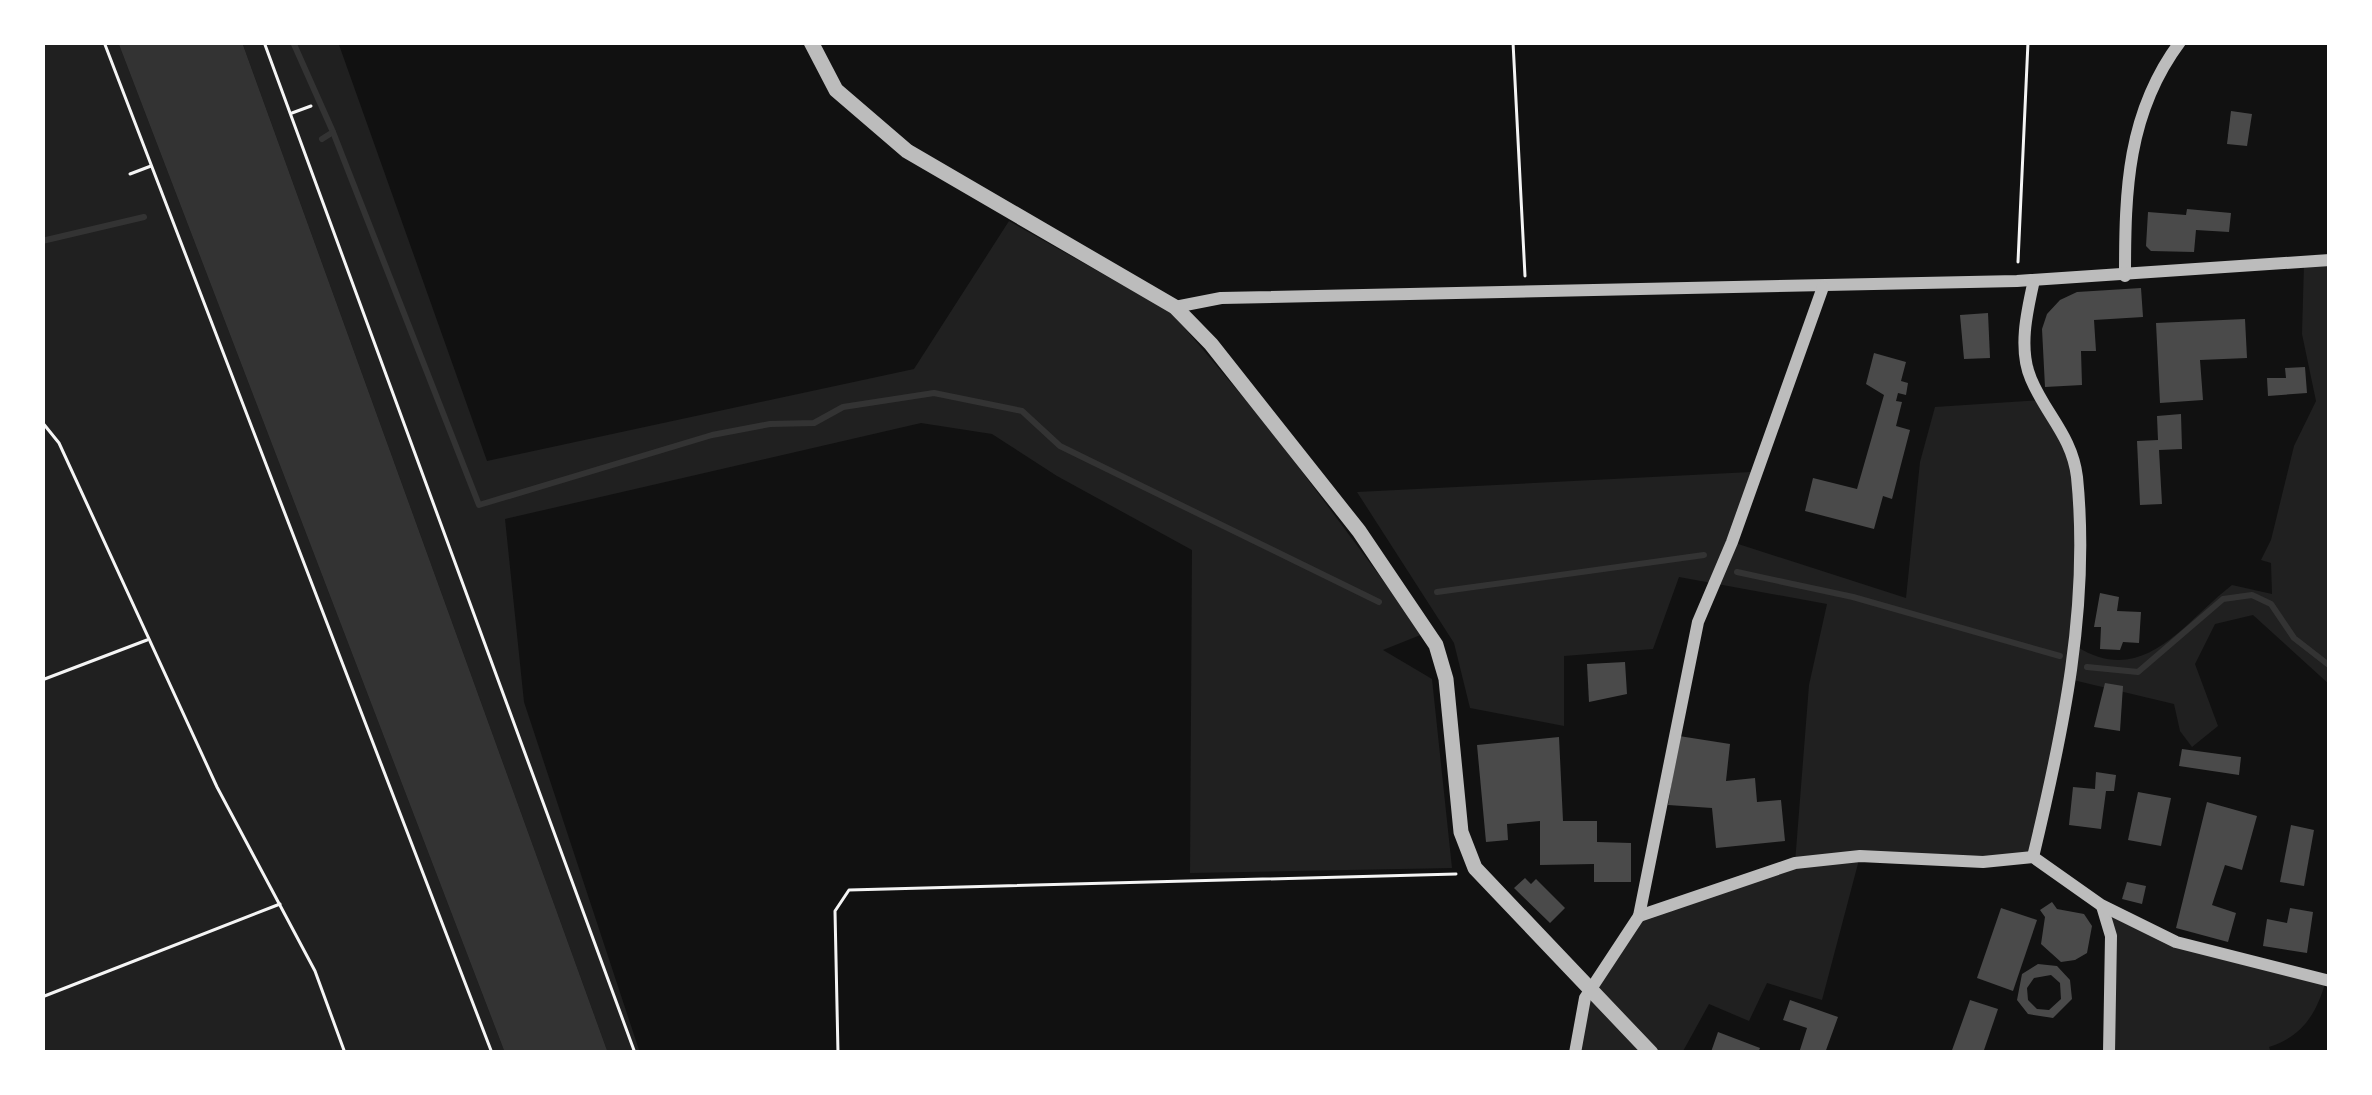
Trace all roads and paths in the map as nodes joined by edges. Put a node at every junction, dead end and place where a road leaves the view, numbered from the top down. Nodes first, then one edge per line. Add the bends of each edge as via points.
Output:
1 (104, 42) edge
2 (264, 42) edge
3 (811, 42) edge
4 (1513, 42) edge
5 (2028, 42) edge
6 (2180, 42) edge
7 (311, 106) dead end
8 (290, 113) junction
9 (152, 165) junction
10 (130, 174) dead end
11 (2330, 260) edge
12 (2125, 276) junction
13 (2017, 280) junction
14 (2034, 280) junction
15 (1822, 287) junction
16 (1526, 290) junction
17 (1175, 307) junction
18 (42, 422) edge
19 (149, 640) junction
20 (42, 680) edge
21 (2033, 857) junction
22 (1474, 868) junction
23 (280, 904) junction
24 (2102, 905) junction
25 (1639, 916) junction
26 (2330, 981) edge
27 (1589, 989) junction
28 (42, 997) edge
29 (345, 1053) edge
30 (492, 1053) edge
31 (635, 1053) edge
32 (838, 1053) edge
33 (1575, 1053) edge
34 (1652, 1053) edge
35 (2109, 1053) edge

1 - 9 path
2 - 8 path
3 - 17 street via 836,90 907,151
4 - 16 path
5 - 13 path
6 - 12 street via 2134,129
7 - 8 path
8 - 31 path
9 - 10 path
9 - 30 path
11 - 12 street
12 - 14 street
13 - 14 street
13 - 15 street
14 - 21 street via 2025,330 2029,376 2073,455 2079,589 2073,672
15 - 16 street
15 - 25 street via 1698,622
16 - 17 street via 1221,298
17 - 22 street via 1359,531 1436,645 1461,832
18 - 19 path via 59,443
19 - 20 path
19 - 23 path
21 - 24 street
21 - 25 street via 1817,860
22 - 27 street
22 - 32 path via 1453,875 849,890 835,911
23 - 28 path
23 - 29 path
24 - 26 street via 2192,947
24 - 35 street via 2110,936
25 - 27 street
27 - 33 street
27 - 34 street

